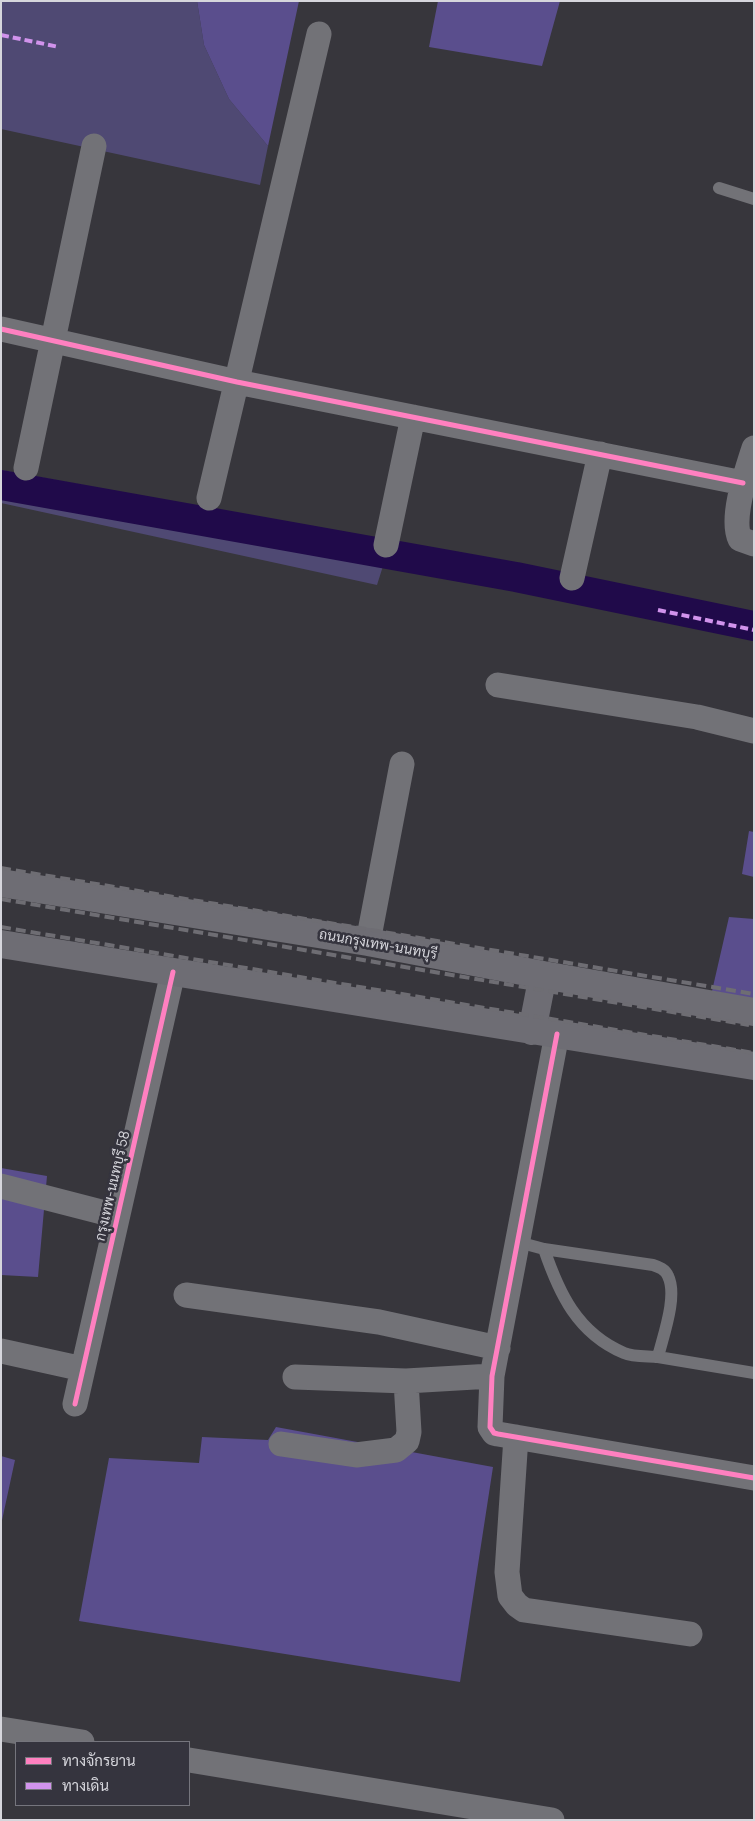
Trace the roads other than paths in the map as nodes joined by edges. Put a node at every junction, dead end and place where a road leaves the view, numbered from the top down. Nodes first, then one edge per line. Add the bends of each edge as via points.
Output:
1 (319, 34) dead end
2 (94, 146) dead end
3 (719, 188) dead end
4 (754, 199) edge
5 (1, 329) edge
6 (52, 340) junction
7 (237, 382) junction
8 (412, 417) junction
9 (754, 448) edge
10 (600, 454) junction
11 (26, 468) dead end
12 (743, 483) junction
13 (209, 498) dead end
14 (386, 544) dead end
15 (754, 544) edge
16 (572, 578) dead end
17 (498, 685) dead end
18 (754, 731) edge
19 (402, 764) dead end
20 (1, 883) edge
21 (368, 942) junction
22 (1, 944) edge
23 (172, 972) junction
24 (543, 975) junction
25 (754, 1012) edge
26 (544, 1032) junction
27 (754, 1066) edge
28 (1, 1186) edge
29 (117, 1216) junction
30 (518, 1242) junction
31 (544, 1249) junction
32 (186, 1295) dead end
33 (498, 1348) junction
34 (1, 1351) edge
35 (658, 1357) junction
36 (83, 1369) junction
37 (754, 1373) edge
38 (492, 1376) junction
39 (295, 1377) dead end
40 (406, 1381) junction
41 (75, 1404) dead end
42 (516, 1438) junction
43 (282, 1444) dead end
44 (754, 1478) edge
45 (690, 1634) dead end
46 (1, 1729) edge
47 (76, 1741) edge
48 (190, 1760) edge
49 (552, 1820) edge

1 - 7 street
2 - 6 street
3 - 4 lane
5 - 6 street
6 - 7 street
6 - 11 street
7 - 8 street
7 - 13 street
8 - 10 street
8 - 14 street
9 - 12 street
10 - 12 street
10 - 16 street
12 - 15 street via 738,535
17 - 18 street via 697,717
19 - 21 street
20 - 21 main road, ถนนกรุงเทพ-นนทบุรี
21 - 24 main road, ถนนกรุงเทพ-นนทบุรี
22 - 23 main road
23 - 26 main road
23 - 29 street, กรุงเทพ-นนทบุรี 58
24 - 25 main road, ถนนกรุงเทพ-นนทบุรี
24 - 26 main road
26 - 27 main road
26 - 30 street
28 - 29 street
29 - 36 street, กรุงเทพ-นนทบุรี 58
30 - 31 lane
30 - 33 street
31 - 35 lane via 556,1283 572,1312 595,1335 625,1353
31 - 35 lane via 663,1269 672,1293
32 - 33 street via 379,1322
33 - 38 street
34 - 36 street
35 - 37 lane
36 - 41 street, กรุงเทพ-นนทบุรี 58
38 - 40 street
38 - 42 street via 490,1427 498,1434
39 - 40 street
40 - 43 street via 409,1432 407,1441 396,1450 356,1455
42 - 44 street
42 - 45 street via 507,1572 510,1596 517,1604 524,1610
46 - 47 street
48 - 49 street

